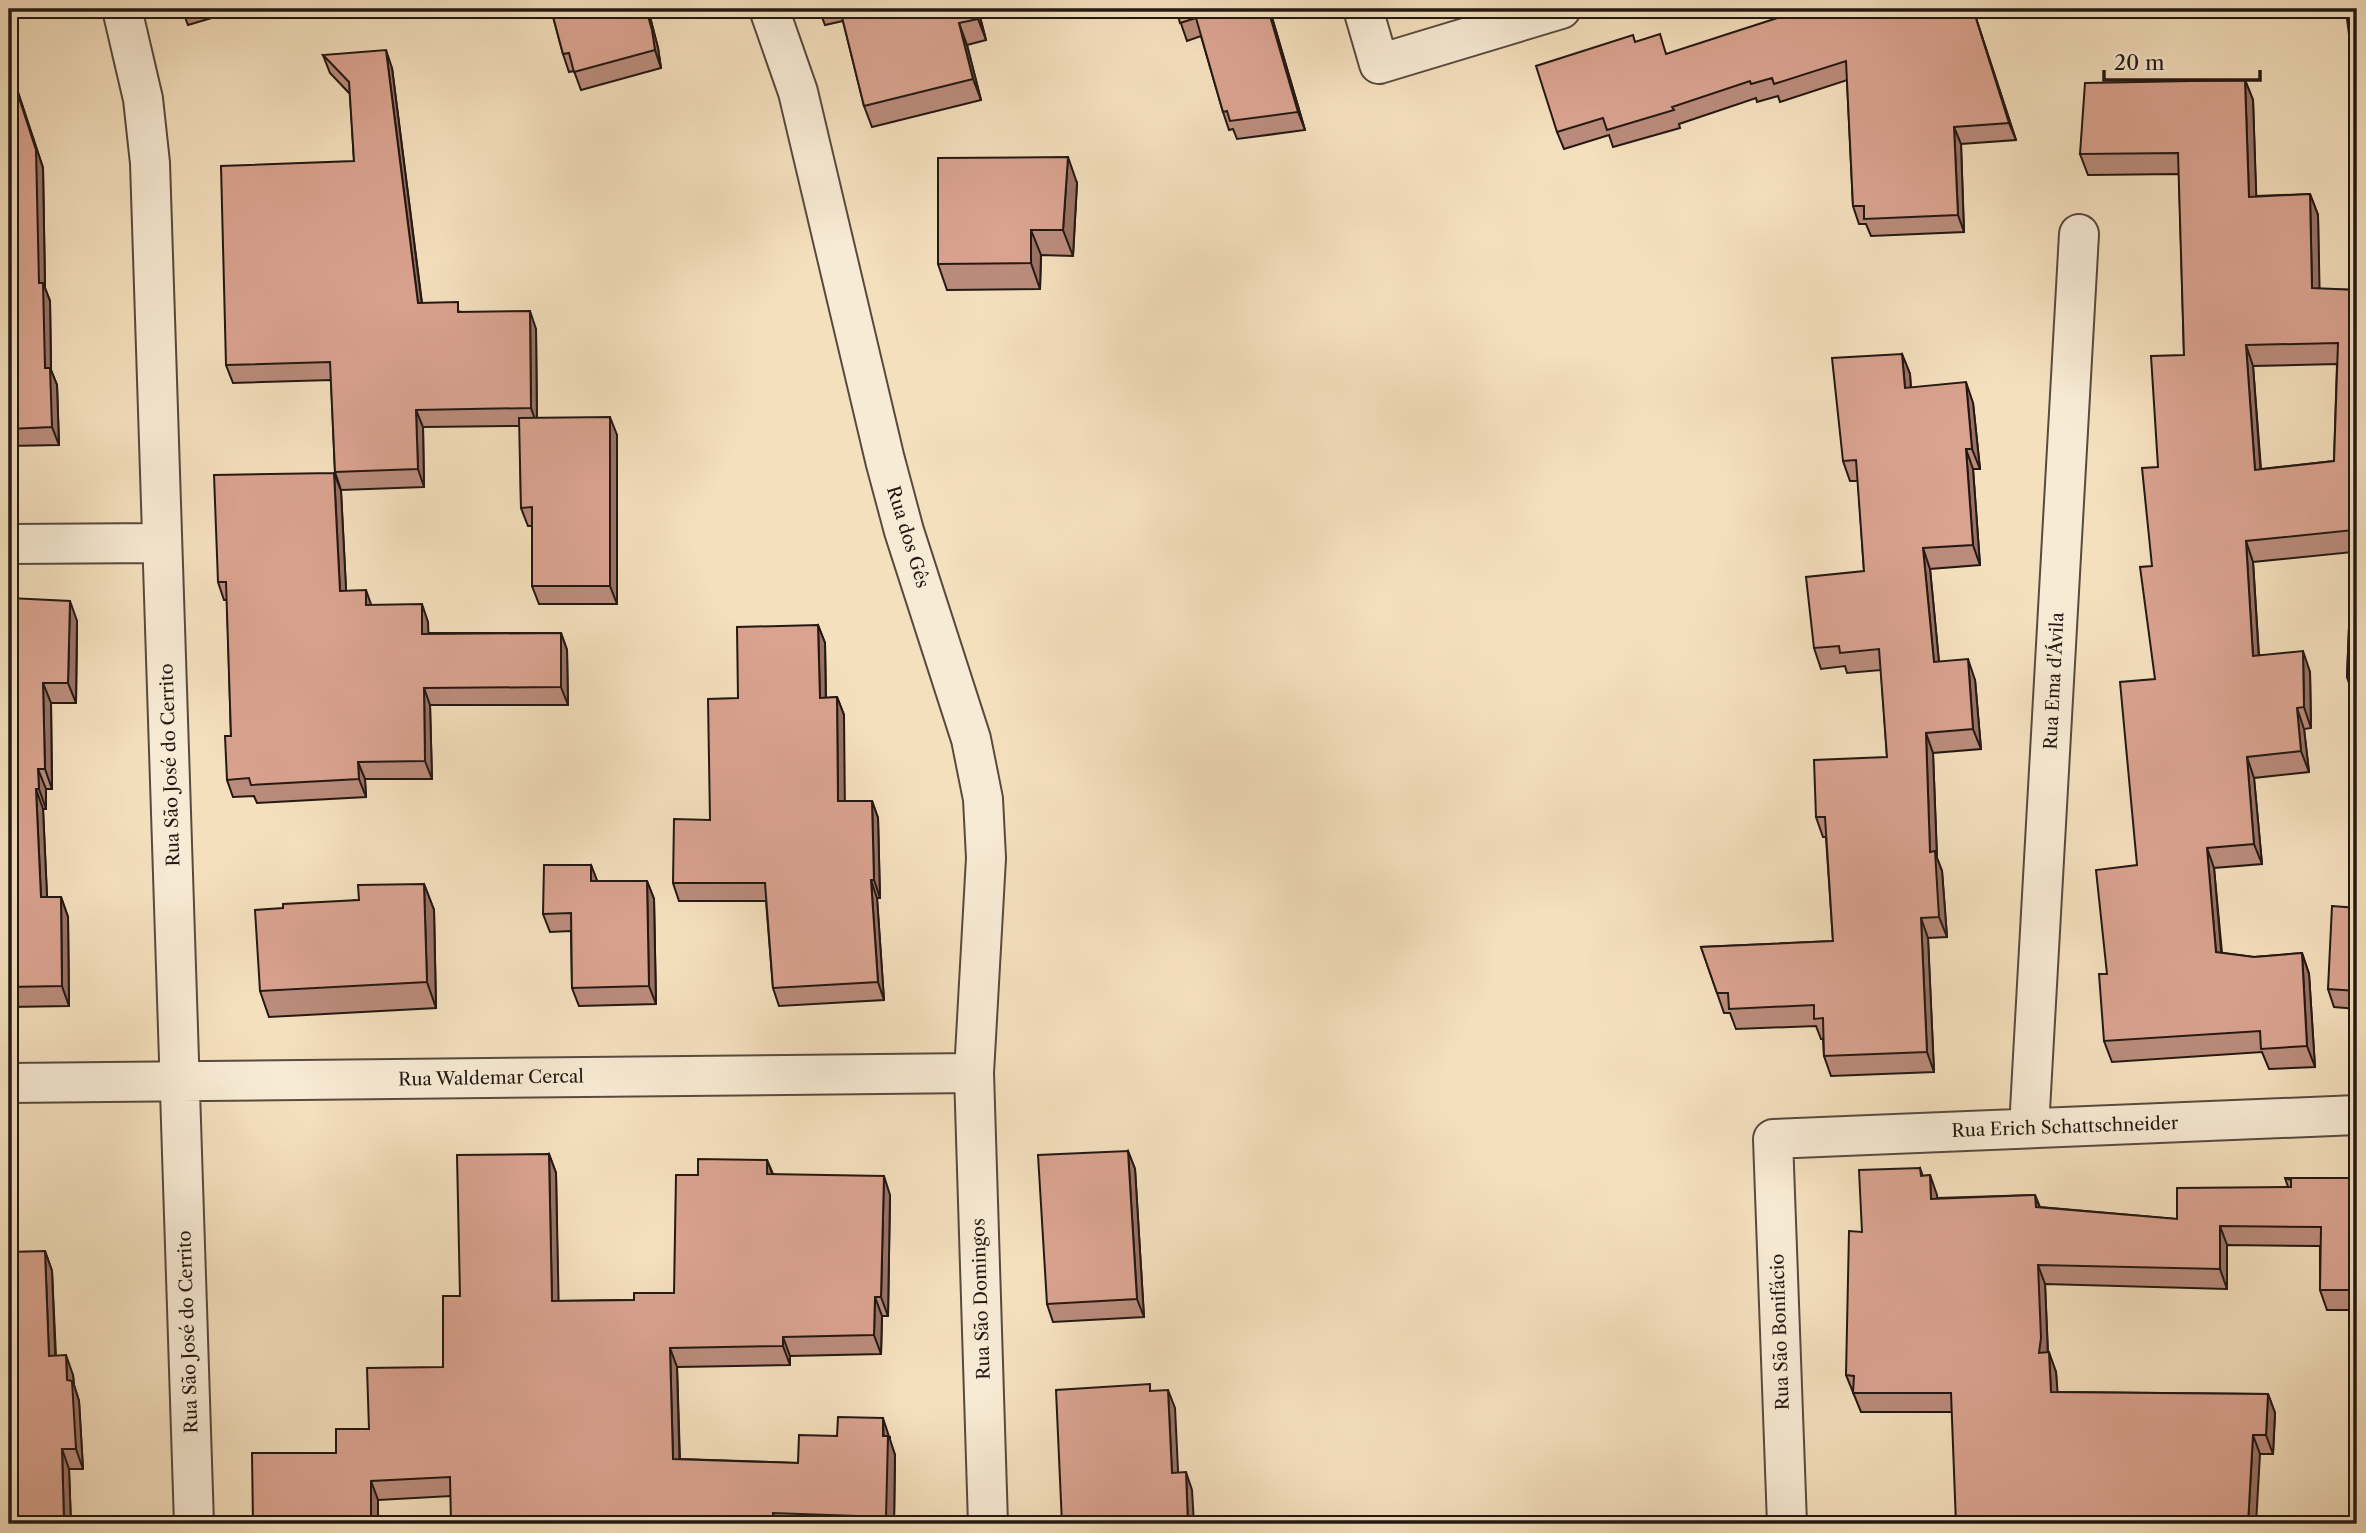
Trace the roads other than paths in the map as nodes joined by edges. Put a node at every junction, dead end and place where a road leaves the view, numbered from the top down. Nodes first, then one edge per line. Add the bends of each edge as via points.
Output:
1 (122, 9) edge
2 (769, 9) edge
3 (1363, 9) edge
4 (1561, 9) edge
5 (2079, 234) dead end
6 (162, 543) junction
7 (9, 544) edge
8 (974, 1073) junction
9 (180, 1081) junction
10 (9, 1083) edge
11 (2357, 1115) edge
12 (2029, 1128) junction
13 (1773, 1139) joint
14 (194, 1524) edge
15 (988, 1524) edge
16 (1787, 1524) edge

1 - 6 street, Rua São José do Cerrito via 143,99 150,163
2 - 8 street, Rua dos Gês via 798,93 901,519 971,739 984,799 986,858
3 - 4 street via 1379,64
5 - 12 street, Rua Ema d'Ávila
6 - 7 street
6 - 9 street, Rua São José do Cerrito
8 - 9 street, Rua Waldemar Cercal
8 - 15 street, Rua São Domingos
9 - 10 street, Rua Waldemar Cercal
9 - 14 street, Rua São José do Cerrito
11 - 12 street, Rua Erich Schattschneider
12 - 13 street, Rua Erich Schattschneider
13 - 16 street, Rua São Bonifácio

